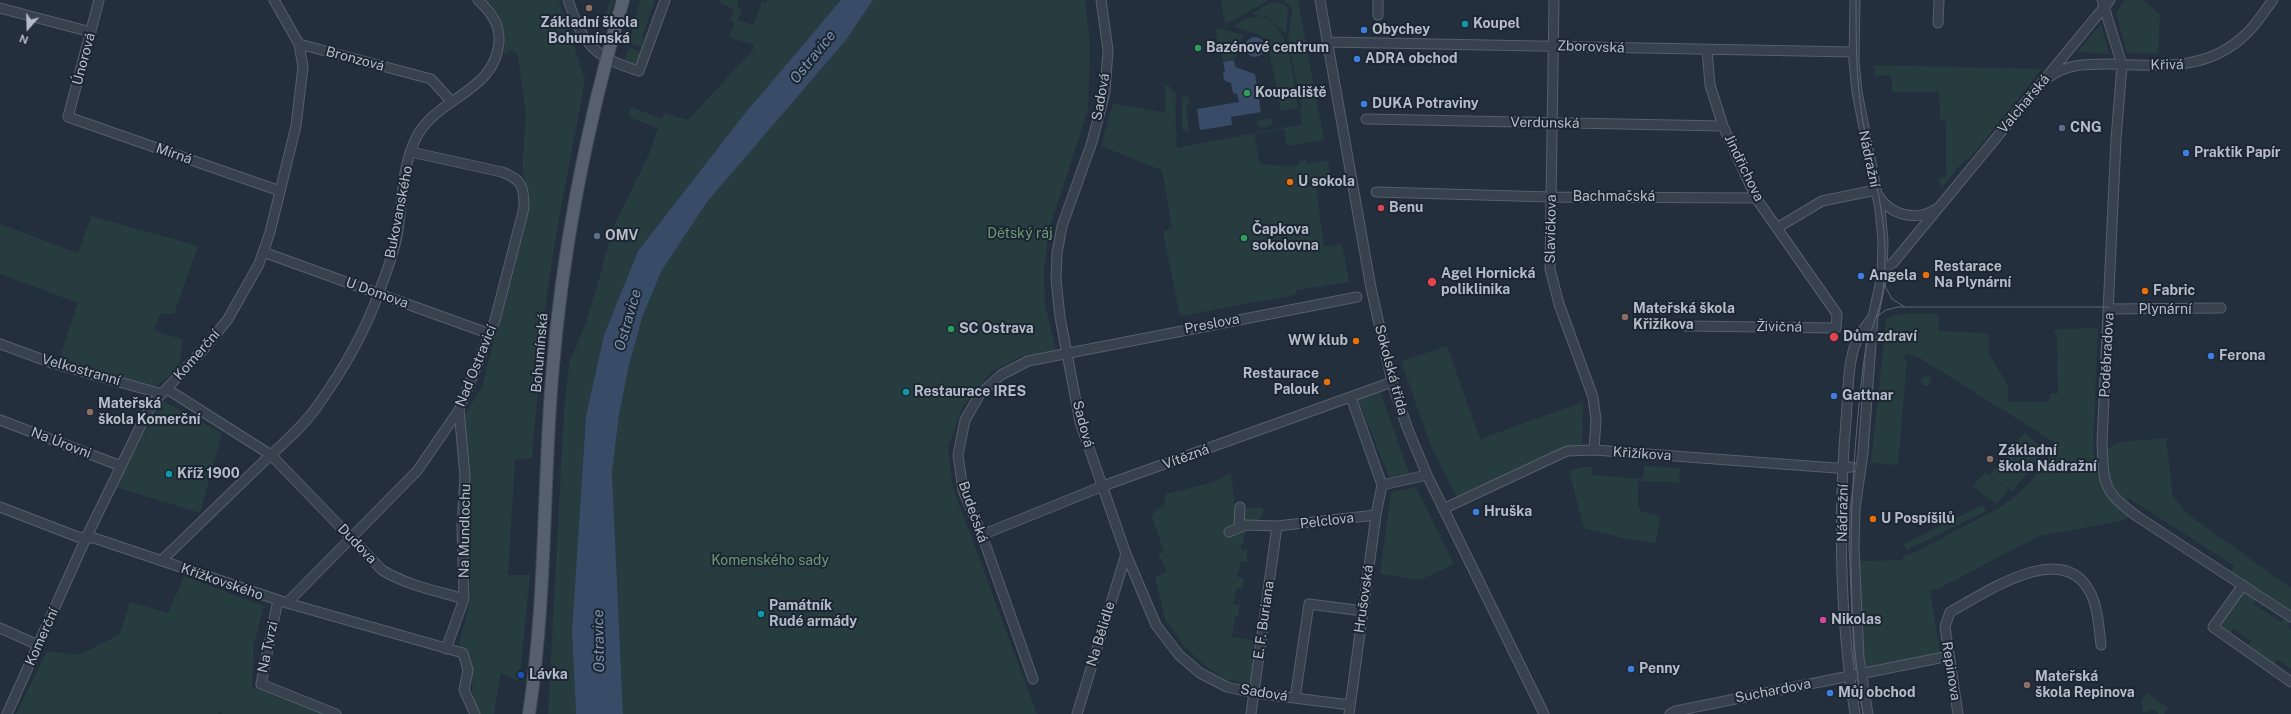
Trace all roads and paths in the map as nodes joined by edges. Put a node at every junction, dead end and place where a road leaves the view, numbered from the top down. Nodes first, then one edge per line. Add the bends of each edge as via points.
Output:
1 (99, 0) edge
2 (274, 0) edge
3 (478, 0) edge
4 (568, 0) edge
5 (623, 0) edge
6 (665, 0) edge
7 (1320, 0) edge
8 (1378, 0) edge
9 (1554, 0) edge
10 (1855, 0) edge
11 (1939, 0) edge
12 (2273, 0) edge
13 (1102, 1) edge
14 (2105, 2) edge
15 (0, 8) edge
16 (1378, 15) dead end
17 (1938, 23) dead end
18 (92, 32) junction
19 (1328, 42) junction
20 (299, 44) junction
21 (1553, 46) junction
22 (1707, 50) junction
23 (1854, 52) junction
24 (606, 57) junction
25 (2122, 65) junction
26 (2042, 83) junction
27 (451, 101) junction
28 (68, 117) joint
29 (1366, 119) dead end
30 (1552, 123) junction
31 (1724, 126) junction
32 (411, 152) junction
33 (1876, 190) junction
34 (280, 191) junction
35 (1376, 192) dead end
36 (1551, 197) junction
37 (1756, 198) junction
38 (1939, 207) junction
39 (1777, 228) junction
40 (263, 252) junction
41 (1882, 269) junction
42 (379, 294) junction
43 (1357, 297) dead end
44 (2221, 308) dead end
45 (2109, 309) junction
46 (1837, 314) joint
47 (1873, 317) junction
48 (1685, 326) dead end
49 (490, 334) junction
50 (0, 344) edge
51 (1068, 353) junction
52 (1392, 382) junction
53 (164, 391) junction
54 (1351, 397) junction
55 (459, 410) junction
56 (0, 420) edge
57 (1594, 450) junction
58 (271, 455) junction
59 (121, 466) junction
60 (1848, 468) junction
61 (1427, 475) junction
62 (1382, 485) junction
63 (1103, 486) junction
64 (0, 507) edge
65 (1240, 507) dead end
66 (1443, 509) junction
67 (1376, 515) junction
68 (1277, 526) junction
69 (1239, 527) junction
70 (1229, 532) dead end
71 (982, 535) junction
72 (86, 538) junction
73 (351, 538) junction
74 (1126, 554) junction
75 (161, 561) junction
76 (2243, 585) junction
77 (464, 599) junction
78 (282, 602) junction
79 (1363, 611) junction
80 (2291, 617) edge
81 (0, 628) edge
82 (38, 645) junction
83 (2102, 645) dead end
84 (446, 649) junction
85 (1948, 656) junction
86 (1861, 673) junction
87 (1848, 676) junction
88 (1033, 679) dead end
89 (2291, 682) edge
90 (1254, 693) junction
91 (1295, 698) junction
92 (1349, 709) edge
93 (7, 714) edge
94 (336, 714) edge
95 (475, 714) edge
96 (529, 714) edge
97 (1077, 714) edge
98 (1251, 714) edge
99 (1544, 714) edge
100 (1670, 714) edge
101 (1855, 714) edge
102 (1868, 714) edge
103 (1958, 714) edge

1 - 18 street, Únorová
2 - 20 street
3 - 27 street, Bukovanského via 488,8 496,21 499,36 496,60 483,79
4 - 24 street via 584,39
5 - 24 main road, Bohumínská
6 - 24 street via 639,71
7 - 19 street, Sokolská třída
8 - 16 street
9 - 21 street, Slavíčkova
10 - 23 street, Nádražní
11 - 17 street
12 - 25 street, Křivá via 2243,38 2208,59 2193,64 2172,66
13 - 51 street, Sadová via 1108,50 1103,99 1092,142 1062,226 1057,253 1056,279 1060,317
14 - 25 street, Poděbradova
14 - 26 street, Valchařská
15 - 18 street
18 - 28 street, Únorová
19 - 21 street, Zborovská
19 - 52 street, Sokolská třída via 1371,288
20 - 27 street, Bronzová via 427,78 438,85
20 - 34 street, Komerční via 303,67 301,92 296,126
21 - 22 street, Zborovská
21 - 30 street, Slavíčkova
22 - 23 street, Zborovská
22 - 31 street, Jindřichova via 1710,85
23 - 33 street, Nádražní via 1860,110
24 - 96 main road, Bohumínská via 578,182 557,324 545,480 538,624
25 - 26 street, Křivá via 2072,66
25 - 45 street, Poděbradova via 2116,139
26 - 38 street, Valchařská
27 - 32 street, Bukovanského via 422,129
28 - 34 street, Mírná
29 - 30 street, Verdunská
30 - 31 street, Verdunská
30 - 36 street, Slavíčkova
31 - 37 street, Jindřichova
32 - 42 street, Bukovanského via 397,237
32 - 49 street, Nad Ostravicí via 502,172 521,184 524,208
33 - 38 street, Valchařská via 1886,205 1902,214 1921,215
33 - 39 street via 1822,201
33 - 41 street, Nádražní via 1883,229
34 - 40 street, Komerční
35 - 36 street, Bachmačská
36 - 37 street, Bachmačská
36 - 57 street, Slavíčkova via 1550,269 1593,397 1596,420
37 - 39 street, Jindřichova
38 - 41 street, Valchařská via 1893,263
39 - 46 street, Jindřichova
40 - 42 street, U Domova
40 - 53 street, Komerční via 256,271 228,319
41 - 47 street, Nádražní
42 - 49 street, U Domova
42 - 58 street, Bukovanského via 348,357 315,408 292,436
43 - 51 street, Preslova
44 - 45 street, Plynární
45 - 76 street, Poděbradova via 2102,442 2107,489 2115,500 2138,517
46 - 48 street, Živičná via 1836,328
47 - 60 street, Nádražní via 1859,335 1852,357
47 - 86 street, Nádražní via 1863,453 1855,509 1854,547
49 - 55 street, Nad Ostravicí
50 - 53 street, Velkostranní via 52,363
51 - 63 street, Sadová via 1080,422
51 - 71 street, Budečská via 1028,361 1001,375 980,394 969,412 958,455 963,490
52 - 54 street, Vítězná
52 - 61 street, Sokolská třída
53 - 58 street
53 - 59 street, Komerční via 153,403
54 - 62 street
54 - 63 street, Vítězná
55 - 73 street, Nad Ostravicí via 418,472
55 - 77 street, Na Mundlochu via 465,476 462,526
56 - 59 street, Na Úrovni
57 - 60 street, Křižíkova
57 - 66 street, Křižíkova via 1567,451
58 - 73 street, Dudova
58 - 75 street, Bukovanského
59 - 72 street, Komerční
60 - 87 street, Nádražní via 1842,547
61 - 62 street
61 - 66 street, Sokolská třída
62 - 67 street, Hrušovská
63 - 71 street, Vítězná
63 - 74 street, Sadová
64 - 72 street, Křížkovského
65 - 69 street
66 - 99 street, Sokolská třída
67 - 68 street, Pelclova
67 - 79 street, Hrušovská
68 - 69 street
68 - 90 street, E. F. Buriana
69 - 70 street
71 - 88 street, Budečská
72 - 75 street, Křížkovského via 94,538
72 - 82 street, Komerční
73 - 77 street, Dudova via 382,570 393,577
73 - 78 street, Nad Ostravicí
74 - 90 street, Sadová via 1156,624 1179,655 1213,681
74 - 97 street, Na Bělidle
75 - 78 street, Křížkovského
76 - 80 street, Poděbradova
76 - 89 street via 2213,627
77 - 84 street, Na Mundlochu
78 - 84 street, Křížkovského
78 - 94 street, Na Tvrzi via 261,684
79 - 91 street via 1309,604
79 - 92 street, Hrušovská
81 - 82 street
82 - 93 street, Komerční
83 - 85 street, Repinova via 2097,613 2090,591 2078,578 2062,570 2040,569 2023,574 1950,612 1944,627
84 - 95 street, Křížkovského via 463,653 467,660 464,690
85 - 86 street, Suchardova
85 - 103 street, Repinova
86 - 87 street, Suchardova
86 - 102 street, Nádražní
87 - 100 street, Suchardova
87 - 101 street, Nádražní
90 - 91 street, Sadová
90 - 98 street, E. F. Buriana
91 - 92 street, Sadová

